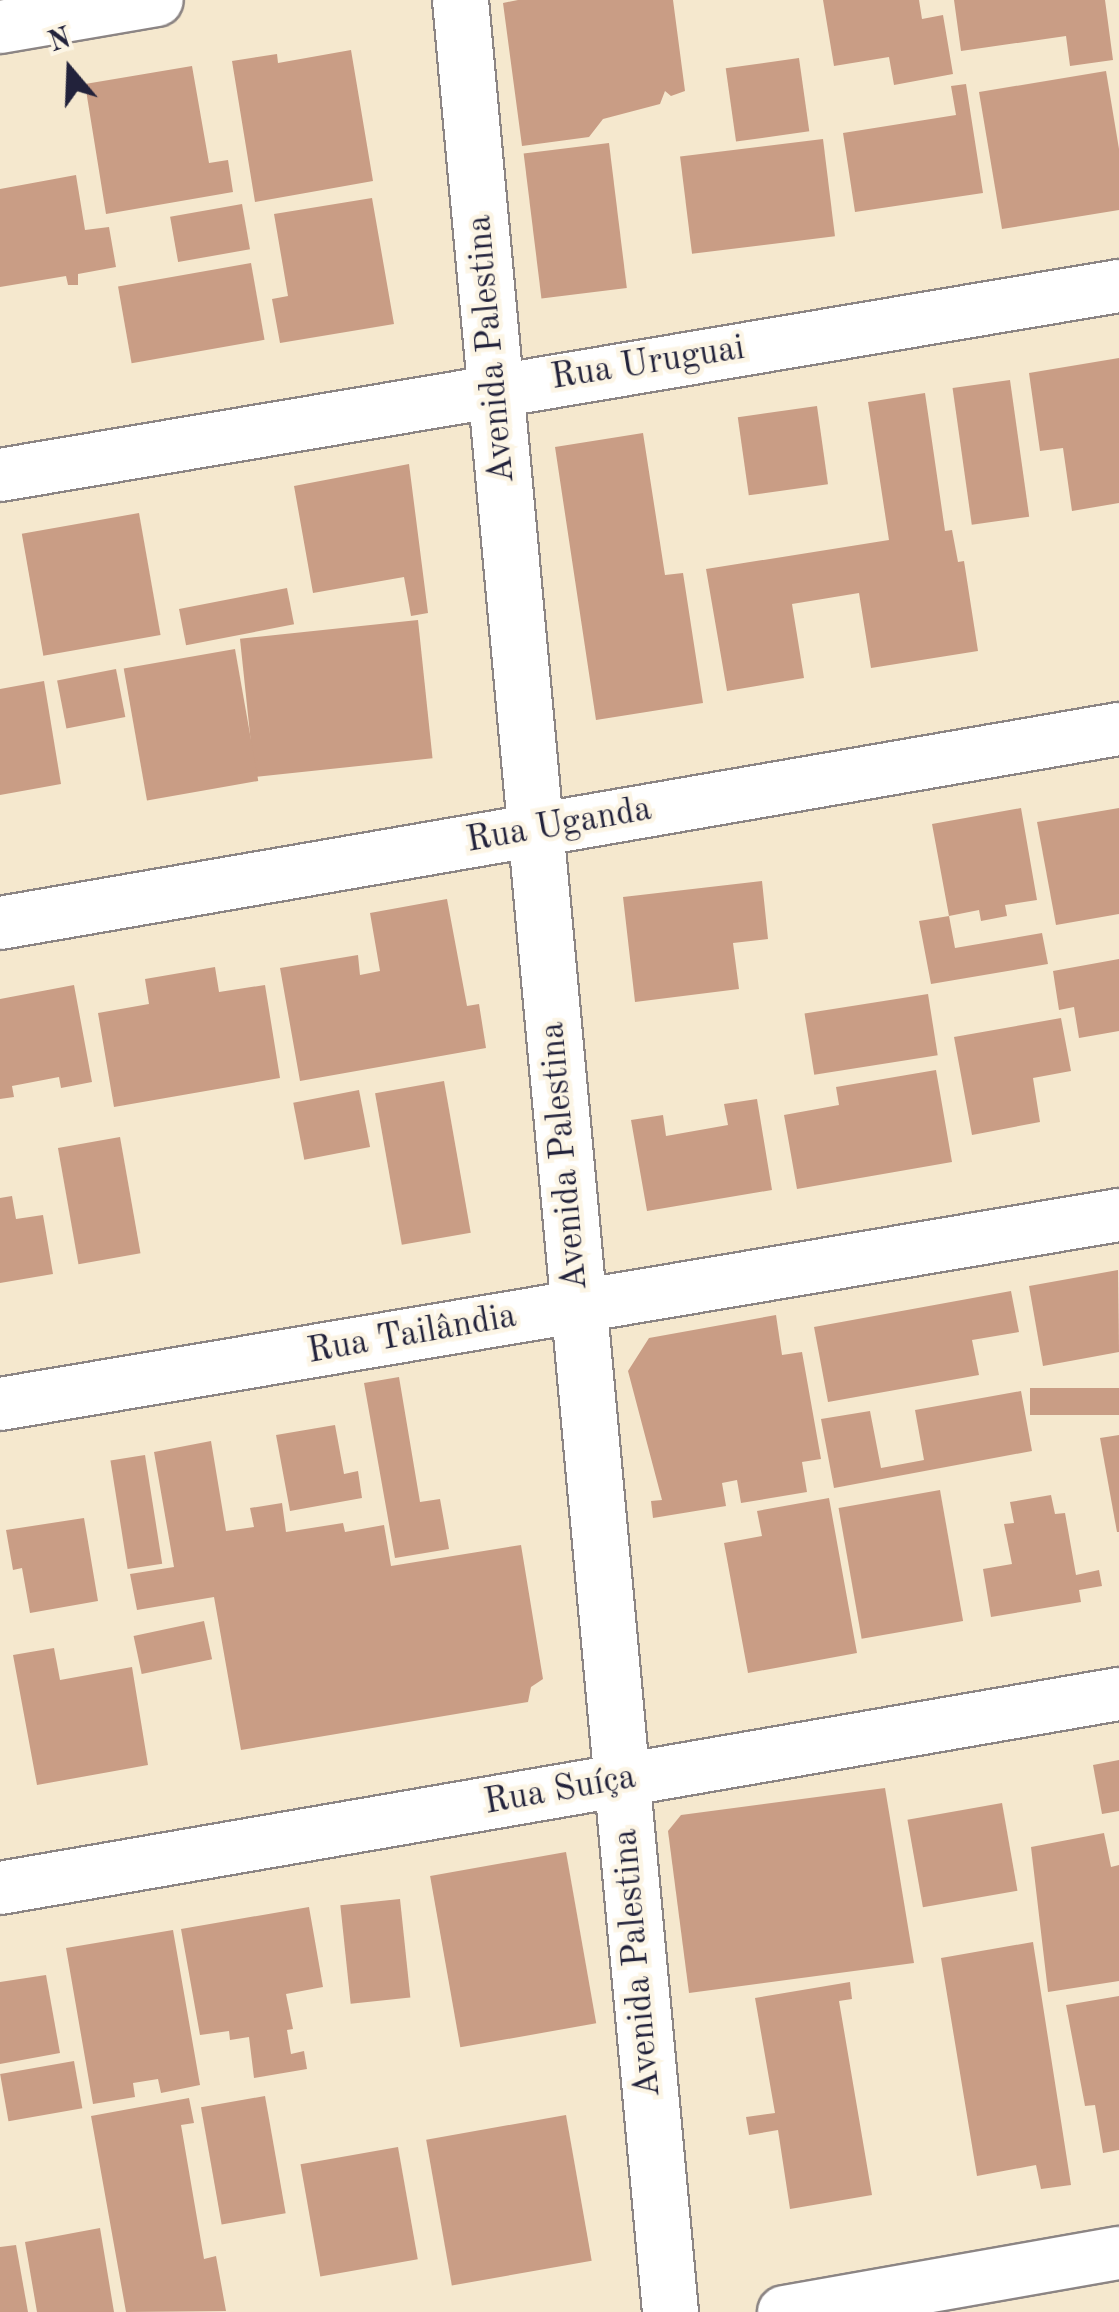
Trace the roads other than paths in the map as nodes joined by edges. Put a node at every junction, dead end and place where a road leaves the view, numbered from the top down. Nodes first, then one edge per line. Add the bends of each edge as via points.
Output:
1 (157, 0) edge
2 (460, 0) edge
3 (0, 27) edge
4 (1119, 286) edge
5 (496, 389) junction
6 (0, 475) edge
7 (1119, 729) edge
8 (536, 830) junction
9 (0, 923) edge
10 (1119, 1215) edge
11 (578, 1307) junction
12 (0, 1404) edge
13 (1119, 1694) edge
14 (622, 1781) junction
15 (0, 1888) edge
16 (1119, 2253) edge
17 (670, 2312) edge
18 (784, 2312) edge

1 - 3 street
2 - 5 street, Avenida Palestina
4 - 5 street, Rua Uruguai
5 - 6 street, Rua Uruguai
5 - 8 street, Avenida Palestina
7 - 8 street, Rua Uganda
8 - 9 street, Rua Uganda
8 - 11 street, Avenida Palestina
10 - 11 street, Rua Tailândia
11 - 12 street, Rua Tailândia
11 - 14 street, Avenida Palestina
13 - 14 street, Rua Suíça
14 - 15 street, Rua Suíça
14 - 17 street, Avenida Palestina
16 - 18 street

